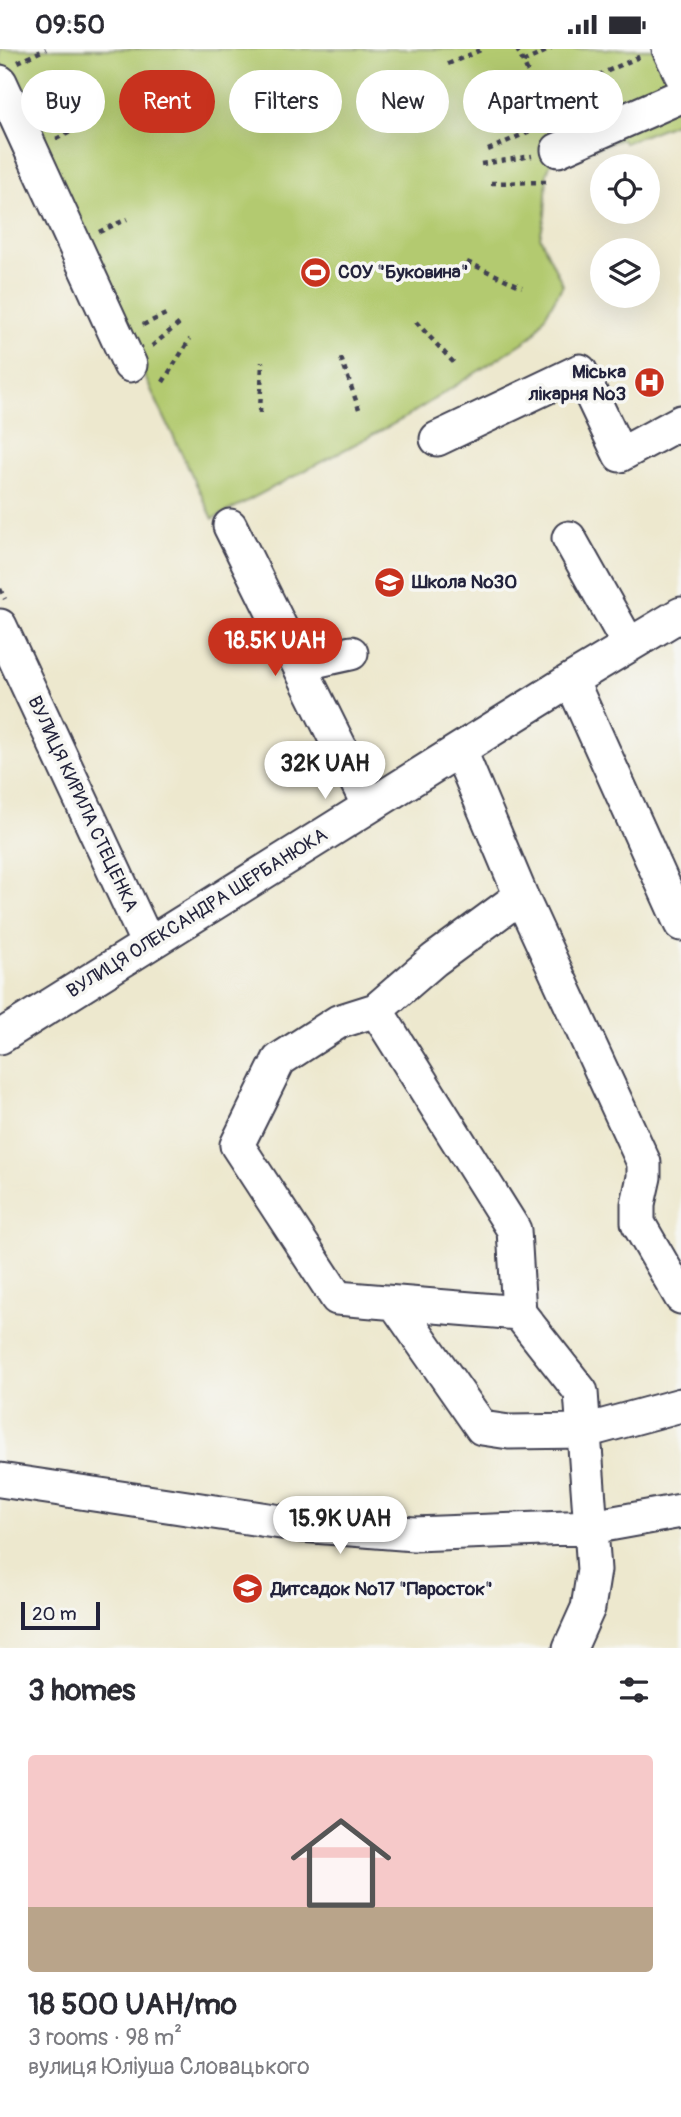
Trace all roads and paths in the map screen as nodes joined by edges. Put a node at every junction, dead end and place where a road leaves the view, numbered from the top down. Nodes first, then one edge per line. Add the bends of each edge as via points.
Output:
1 (483, 49) edge
2 (517, 49) edge
3 (551, 49) edge
4 (656, 52) edge
5 (523, 62) junction
6 (448, 64) dead end
7 (681, 74) edge
8 (0, 82) edge
9 (681, 96) edge
10 (549, 138) junction
11 (488, 150) dead end
12 (481, 164) dead end
13 (547, 182) dead end
14 (491, 183) dead end
15 (467, 262) dead end
16 (522, 287) dead end
17 (170, 312) dead end
18 (416, 322) dead end
19 (135, 329) dead end
20 (190, 339) dead end
21 (341, 358) dead end
22 (262, 362) dead end
23 (454, 363) dead end
24 (130, 365) dead end
25 (163, 382) dead end
26 (359, 409) dead end
27 (260, 413) dead end
28 (681, 422) edge
29 (437, 439) dead end
30 (230, 526) dead end
31 (569, 538) dead end
32 (681, 614) edge
33 (0, 627) edge
34 (629, 645) junction
35 (351, 653) dead end
36 (300, 667) junction
37 (570, 680) junction
38 (460, 751) junction
39 (369, 806) junction
40 (521, 896) junction
41 (677, 904) edge
42 (148, 944) junction
43 (376, 1010) junction
44 (0, 1037) edge
45 (670, 1253) edge
46 (681, 1297) edge
47 (395, 1303) junction
48 (519, 1313) junction
49 (681, 1405) edge
50 (585, 1431) junction
51 (0, 1480) edge
52 (681, 1511) edge
53 (592, 1527) junction
54 (570, 1648) edge

1 - 6 path
2 - 5 path
3 - 5 path
4 - 5 path via 541,101
4 - 7 street
8 - 24 street
9 - 10 street
10 - 11 path
10 - 12 path via 548,154
13 - 14 path
15 - 16 path
17 - 19 path
18 - 23 path
20 - 25 path
21 - 26 path
22 - 27 path
28 - 29 street via 620,455 580,371
30 - 36 street
31 - 34 street
32 - 34 street, ВУЛИЦЯ ОЛЕКСАНДРА ЩЕРБАНЮКА
33 - 42 street, ВУЛИЦЯ КИРИЛА СТЕЦЕНКА
34 - 37 street, ВУЛИЦЯ ОЛЕКСАНДРА ЩЕРБАНЮКА
35 - 36 street
36 - 39 street
37 - 38 street, ВУЛИЦЯ ОЛЕКСАНДРА ЩЕРБАНЮКА
37 - 41 street
38 - 39 street, ВУЛИЦЯ ОЛЕКСАНДРА ЩЕРБАНЮКА
38 - 40 street
39 - 42 street, ВУЛИЦЯ ОЛЕКСАНДРА ЩЕРБАНЮКА
40 - 43 street
40 - 45 street via 644,1163 639,1223
42 - 44 street, ВУЛИЦЯ ОЛЕКСАНДРА ЩЕРБАНЮКА
43 - 47 street via 338,1022 279,1061 237,1145 337,1298
43 - 48 street via 514,1230
45 - 46 street
47 - 48 street
47 - 50 street via 482,1428 509,1433
48 - 50 street via 581,1392
49 - 50 street
50 - 53 street
51 - 53 street via 288,1523 414,1534
52 - 53 street
53 - 54 street via 594,1570 588,1608

